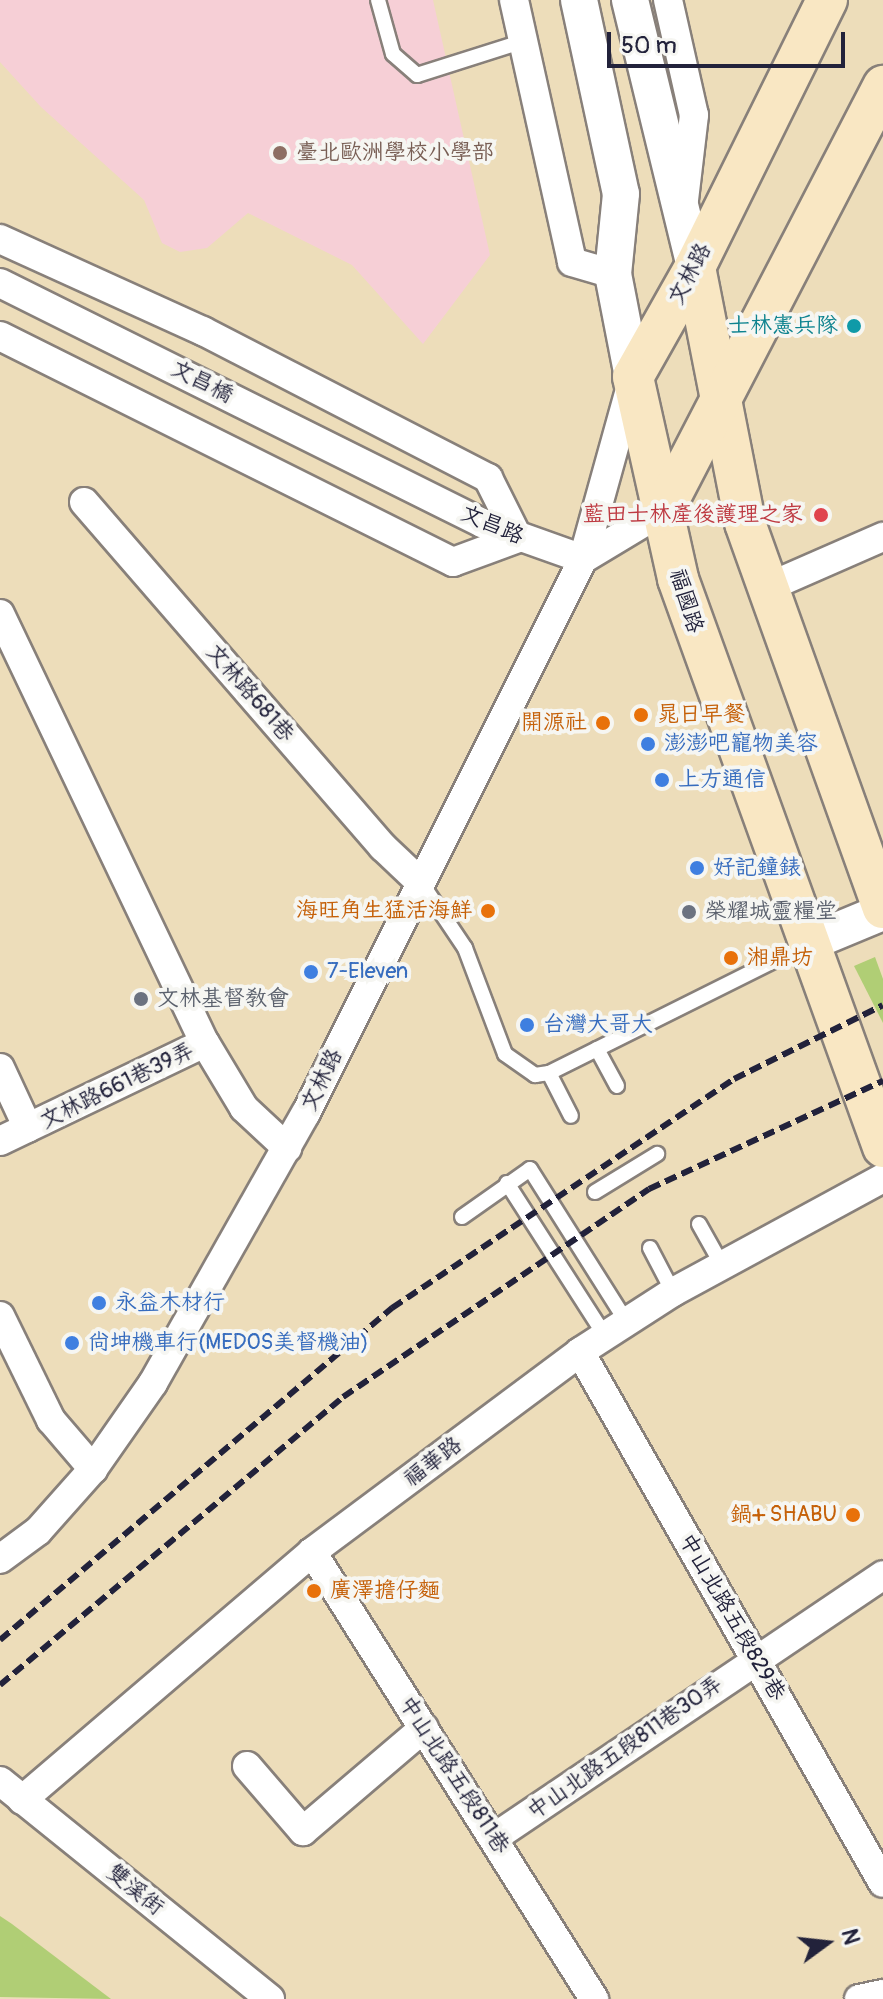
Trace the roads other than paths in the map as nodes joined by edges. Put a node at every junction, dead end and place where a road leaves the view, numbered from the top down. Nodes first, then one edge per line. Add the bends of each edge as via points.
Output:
1 (378, 0) edge
2 (514, 0) edge
3 (668, 0) edge
4 (827, 0) edge
5 (632, 10) edge
6 (583, 17) edge
7 (524, 41) junction
8 (880, 99) edge
9 (683, 205) junction
10 (0, 239) edge
11 (695, 267) junction
12 (613, 274) junction
13 (0, 283) edge
14 (0, 336) edge
15 (633, 377) junction
16 (721, 406) junction
17 (402, 485) joint
18 (84, 502) dead end
19 (663, 511) junction
20 (883, 537) edge
21 (518, 538) junction
22 (583, 559) junction
23 (766, 588) junction
24 (2, 613) edge
25 (419, 881) junction
26 (883, 910) edge
27 (808, 943) junction
28 (205, 1043) junction
29 (597, 1049) junction
30 (0, 1068) edge
31 (549, 1073) junction
32 (617, 1086) dead end
33 (571, 1116) dead end
34 (28, 1128) junction
35 (0, 1141) edge
36 (883, 1147) edge
37 (287, 1148) junction
38 (657, 1154) dead end
39 (883, 1178) edge
40 (507, 1183) junction
41 (595, 1192) dead end
42 (462, 1217) dead end
43 (699, 1224) dead end
44 (650, 1248) dead end
45 (722, 1265) junction
46 (673, 1292) junction
47 (0, 1316) edge
48 (617, 1331) junction
49 (580, 1352) junction
50 (93, 1469) junction
51 (312, 1552) junction
52 (0, 1559) edge
53 (883, 1575) edge
54 (756, 1658) junction
55 (424, 1728) junction
56 (247, 1766) dead end
57 (0, 1781) edge
58 (22, 1800) junction
59 (495, 1837) junction
60 (883, 1883) edge
61 (883, 1994) edge
62 (270, 1999) edge
63 (594, 1999) edge
64 (859, 1999) edge

1 - 7 lane via 393,54 417,75
2 - 7 street
3 - 9 street via 694,115
4 - 11 main road, 文林路
5 - 9 street
6 - 12 street, 福國路 via 621,194
7 - 12 street via 572,262
8 - 16 main road
9 - 11 street
10 - 21 street via 203,331 488,478
11 - 15 main road, 文林路
11 - 16 main road
12 - 15 street, 福國路
13 - 17 street, 文昌橋
14 - 21 street via 453,562
15 - 19 main road, 福國路
15 - 22 street, 文林路
16 - 19 main road
16 - 23 main road via 745,523
17 - 21 street, 文昌路
18 - 25 street, 文林路681巷 via 383,847
19 - 22 street
19 - 27 main road, 福國路 via 692,624
20 - 23 street
21 - 22 street, 文昌路
22 - 25 street, 文林路
23 - 26 main road
24 - 28 street
25 - 31 lane via 465,948 505,1054 535,1075
25 - 37 street, 文林路
26 - 27 street
27 - 29 lane
27 - 36 main road, 福國路
28 - 34 street, 文林路661巷39弄
28 - 37 street via 244,1108
29 - 31 lane
29 - 32 lane
30 - 34 street, 文林路661巷39弄
31 - 33 lane
34 - 35 street, 文林路661巷39弄
37 - 50 street, 文林路 via 153,1383
38 - 41 lane
39 - 45 street, 福華路
40 - 42 lane
40 - 48 lane
40 - 48 lane via 530,1169
43 - 45 lane
44 - 46 lane
45 - 46 street, 福華路
46 - 48 street, 福華路
47 - 50 street via 51,1420
48 - 49 street, 福華路
49 - 51 street, 福華路
49 - 54 street, 中山北路五段829巷
50 - 52 street, 文林路 via 38,1531
51 - 55 street, 中山北路五段811巷
51 - 58 street, 福華路
53 - 54 street, 中山北路五段811巷30弄
54 - 59 street, 中山北路五段811巷30弄
54 - 60 street, 中山北路五段829巷
55 - 56 street via 303,1831
55 - 59 street, 中山北路五段811巷
57 - 58 street, 雙溪街
58 - 62 street, 雙溪街
59 - 63 street, 中山北路五段811巷
61 - 64 street

